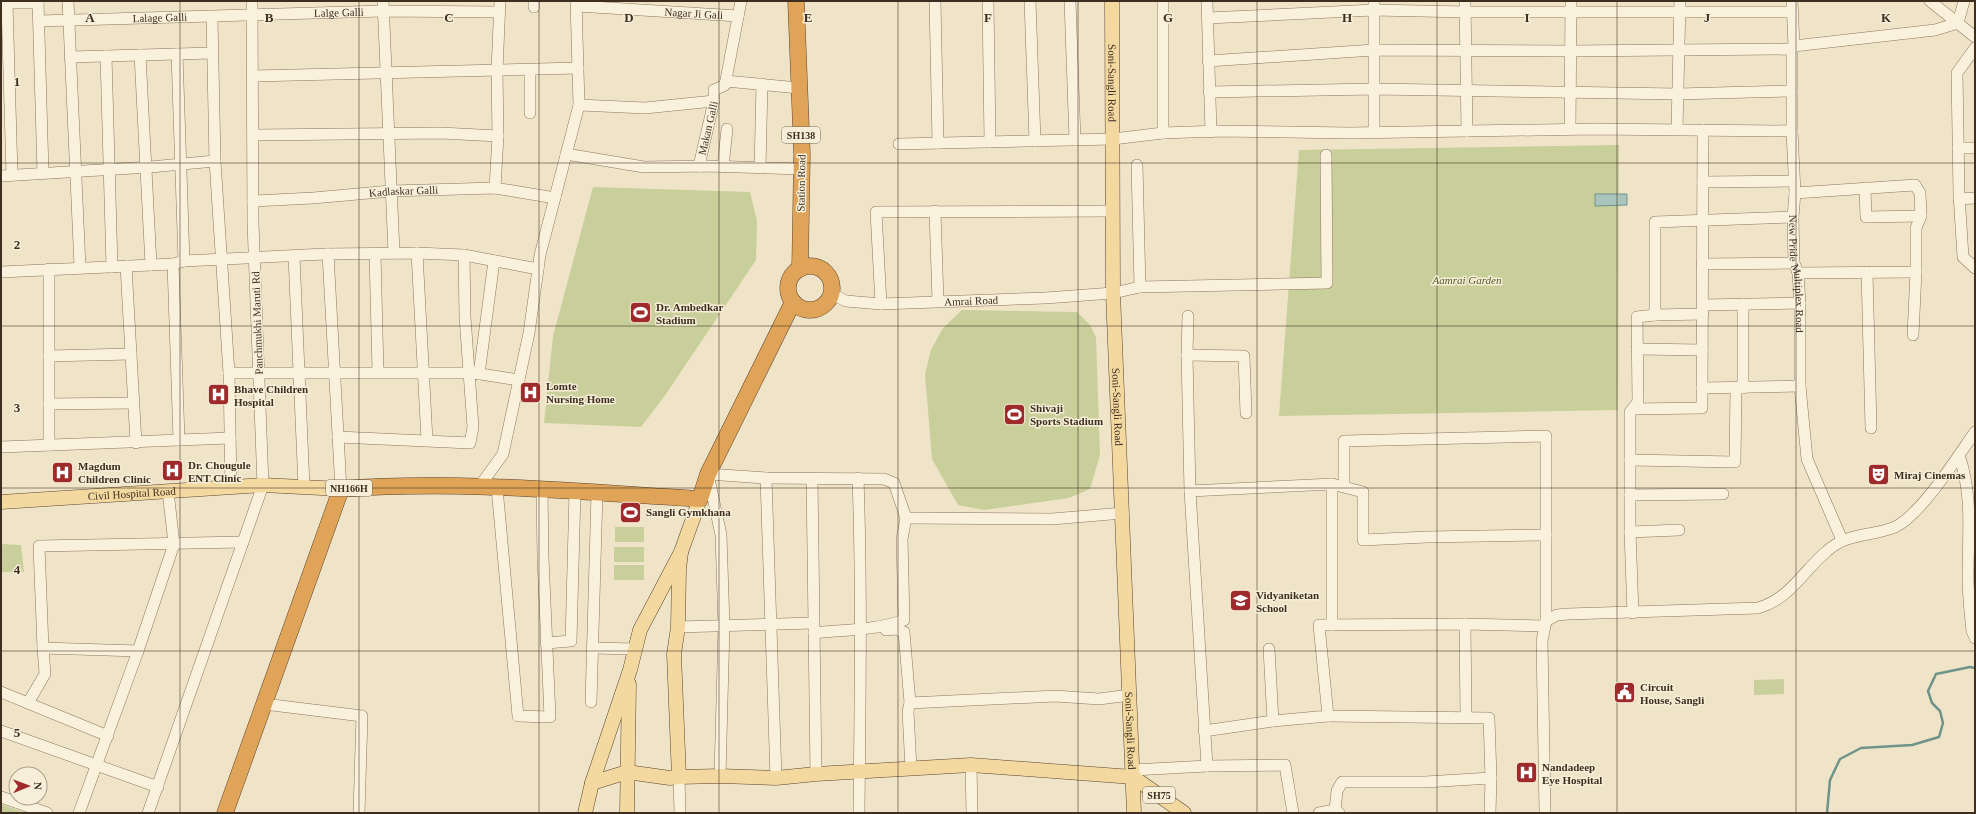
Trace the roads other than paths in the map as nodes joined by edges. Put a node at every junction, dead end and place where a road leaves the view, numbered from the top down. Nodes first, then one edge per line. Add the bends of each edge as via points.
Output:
1 (68, 1) edge
2 (252, 1) edge
3 (741, 1) edge
4 (796, 1) edge
5 (935, 1) edge
6 (988, 1) edge
7 (1030, 1) edge
8 (1070, 1) edge
9 (1112, 1) edge
10 (1163, 1) edge
11 (1207, 1) edge
12 (1465, 1) edge
13 (1930, 1) edge
14 (1964, 1) edge
15 (38, 2) edge
16 (4, 3) edge
17 (577, 4) edge
18 (1374, 5) edge
19 (383, 6) edge
20 (1571, 6) edge
21 (1680, 6) edge
22 (1792, 6) edge
23 (499, 7) edge
24 (1466, 12) junction
25 (252, 16) junction
26 (738, 16) junction
27 (212, 17) junction
28 (1208, 18) junction
29 (68, 20) junction
30 (39, 21) junction
31 (1958, 23) junction
32 (1974, 34) edge
33 (1793, 47) junction
34 (1975, 48) edge
35 (1374, 50) junction
36 (1466, 50) junction
37 (1571, 51) junction
38 (1679, 51) junction
39 (212, 53) junction
40 (177, 54) junction
41 (140, 55) junction
42 (106, 56) junction
43 (70, 57) junction
44 (1208, 61) junction
45 (578, 68) junction
46 (530, 70) junction
47 (497, 71) junction
48 (386, 74) junction
49 (253, 76) junction
50 (726, 81) junction
51 (762, 84) junction
52 (799, 88) junction
53 (1374, 89) junction
54 (1465, 90) junction
55 (1792, 91) junction
56 (1209, 92) junction
57 (1570, 92) junction
58 (1678, 94) junction
59 (714, 101) junction
60 (579, 105) junction
61 (530, 113) dead end
62 (727, 129) dead end
63 (1570, 130) junction
64 (1677, 130) junction
65 (1703, 130) junction
66 (1467, 131) junction
67 (1792, 131) junction
68 (1211, 132) junction
69 (1163, 133) junction
70 (1374, 133) junction
71 (389, 134) junction
72 (253, 135) junction
73 (498, 136) junction
74 (1113, 139) junction
75 (1075, 140) junction
76 (1035, 141) junction
77 (990, 142) junction
78 (938, 143) junction
79 (899, 144) dead end
80 (1958, 148) junction
81 (1975, 148) edge
82 (566, 154) junction
83 (1326, 155) dead end
84 (215, 161) junction
85 (181, 164) junction
86 (1137, 165) dead end
87 (699, 166) junction
88 (146, 167) junction
89 (723, 167) junction
90 (760, 168) junction
91 (110, 169) junction
92 (802, 169) junction
93 (75, 171) junction
94 (43, 173) junction
95 (12, 175) junction
96 (1, 176) edge
97 (1794, 181) junction
98 (1703, 182) junction
99 (495, 188) junction
100 (1865, 188) junction
101 (391, 191) junction
102 (1795, 193) junction
103 (555, 198) junction
104 (1975, 198) edge
105 (1959, 199) junction
106 (253, 201) junction
107 (936, 210) junction
108 (1113, 210) junction
109 (1921, 216) junction
110 (1793, 217) junction
111 (1702, 221) junction
112 (394, 253) junction
113 (417, 253) junction
114 (328, 254) junction
115 (375, 254) junction
116 (464, 255) junction
117 (294, 256) junction
118 (254, 258) junction
119 (222, 259) junction
120 (184, 261) junction
121 (494, 261) junction
122 (173, 264) junction
123 (1702, 264) junction
124 (151, 265) junction
125 (126, 266) junction
126 (80, 267) junction
127 (112, 267) junction
128 (1796, 268) junction
129 (1975, 268) edge
130 (49, 269) junction
131 (538, 269) junction
132 (800, 269) junction
133 (1, 272) edge
134 (1867, 272) junction
135 (1916, 272) junction
136 (1140, 287) junction
137 (1113, 293) junction
138 (832, 294) junction
139 (938, 301) junction
140 (793, 302) junction
141 (1800, 303) junction
142 (881, 304) junction
143 (1743, 304) junction
144 (1703, 309) junction
145 (1655, 315) junction
146 (1188, 316) dead end
147 (1913, 335) dead end
148 (1637, 349) junction
149 (1702, 350) junction
150 (131, 354) junction
151 (1187, 354) junction
152 (49, 356) junction
153 (258, 372) junction
154 (300, 372) junction
155 (335, 372) junction
156 (378, 372) junction
157 (423, 372) junction
158 (229, 373) junction
159 (474, 373) junction
160 (519, 380) junction
161 (1800, 386) junction
162 (1702, 388) junction
163 (1740, 388) junction
164 (133, 403) junction
165 (49, 404) junction
166 (1633, 409) junction
167 (1246, 414) dead end
168 (1871, 428) dead end
169 (1975, 432) edge
170 (338, 437) junction
171 (230, 438) junction
172 (179, 440) junction
173 (427, 440) junction
174 (136, 443) junction
175 (49, 445) junction
176 (1, 447) edge
177 (1959, 455) junction
178 (1630, 460) junction
179 (708, 474) junction
180 (766, 478) junction
181 (812, 478) junction
182 (858, 478) junction
183 (1332, 484) junction
184 (262, 485) junction
185 (1344, 486) junction
186 (231, 487) junction
187 (304, 487) junction
188 (479, 487) junction
189 (497, 488) junction
190 (341, 489) junction
191 (542, 490) junction
192 (168, 491) junction
193 (1190, 491) junction
194 (575, 492) junction
195 (597, 493) junction
196 (1723, 494) dead end
197 (1630, 495) junction
198 (700, 500) junction
199 (1, 502) edge
200 (1123, 513) junction
201 (906, 518) junction
202 (1679, 530) dead end
203 (1630, 532) junction
204 (1546, 535) junction
205 (1842, 540) junction
206 (243, 542) junction
207 (174, 544) junction
208 (681, 552) junction
209 (1972, 564) edge
210 (1633, 612) junction
211 (1545, 623) junction
212 (770, 624) junction
213 (1465, 624) junction
214 (1332, 625) junction
215 (724, 626) junction
216 (678, 627) junction
217 (814, 628) junction
218 (859, 628) junction
219 (1975, 638) edge
220 (546, 643) junction
221 (43, 648) junction
222 (593, 648) junction
223 (635, 649) junction
224 (1269, 649) dead end
225 (138, 651) junction
226 (630, 670) junction
227 (1, 692) edge
228 (1130, 695) junction
229 (28, 702) junction
230 (591, 702) dead end
231 (910, 703) junction
232 (264, 704) junction
233 (1328, 716) junction
234 (1466, 717) junction
235 (1272, 721) junction
236 (1, 731) edge
237 (1204, 731) junction
238 (108, 736) junction
239 (96, 765) junction
240 (971, 765) junction
241 (1207, 766) junction
242 (911, 769) junction
243 (627, 772) junction
244 (860, 772) junction
245 (816, 774) junction
246 (1133, 774) junction
247 (720, 776) junction
248 (679, 777) junction
249 (776, 778) junction
250 (1491, 778) junction
251 (592, 783) junction
252 (158, 787) junction
253 (1, 797) edge
254 (1337, 812) edge
255 (47, 813) edge
256 (79, 813) edge
257 (148, 813) edge
258 (225, 813) edge
259 (359, 813) edge
260 (585, 813) edge
261 (627, 813) edge
262 (680, 813) edge
263 (859, 813) edge
264 (972, 813) edge
265 (1134, 813) edge
266 (1184, 813) edge
267 (1293, 813) edge
268 (1319, 813) edge
269 (1490, 813) edge
270 (1545, 813) edge

1 - 29 street
2 - 25 street, Panchmukhi Maruti Rd
3 - 26 street
4 - 52 highway, Station Road / SH138
5 - 78 street
6 - 77 street
7 - 76 street
8 - 75 street
9 - 74 main road, Soni-Sangli Road / SH75
10 - 69 street
11 - 28 street
12 - 24 street
13 - 31 street
14 - 31 street
15 - 16 street
15 - 30 street
16 - 95 street
17 - 26 street, Nagar Ji Gali
17 - 45 street
18 - 24 street
18 - 28 street
18 - 35 street
19 - 23 street, Lalge Galli
19 - 25 street, Lalge Galli
19 - 48 street
20 - 21 street
20 - 24 street
20 - 37 street
21 - 22 street
21 - 38 street
22 - 33 street, New Pride Multiplex Road
23 - 47 street
24 - 36 street
25 - 27 street, Lalage Galli
25 - 49 street, Panchmukhi Maruti Rd
26 - 50 street
27 - 29 street, Lalage Galli
27 - 39 street
28 - 44 street
29 - 30 street, Lalage Galli
29 - 43 street
30 - 94 street
31 - 32 street
31 - 33 street via 1935,30
33 - 38 street
33 - 55 street, New Pride Multiplex Road
34 - 80 street via 1957,73
35 - 36 street
35 - 44 street
35 - 53 street
36 - 37 street
36 - 54 street
37 - 38 street
37 - 57 street
38 - 58 street
39 - 40 street
39 - 84 street
40 - 41 street
40 - 85 street
41 - 42 street
41 - 88 street
42 - 43 street
42 - 91 street
43 - 93 street
44 - 56 street
45 - 46 street
45 - 60 street
46 - 47 street
46 - 61 street
47 - 48 street
47 - 73 street
48 - 49 street
48 - 71 street
49 - 72 street, Panchmukhi Maruti Rd
50 - 51 street
50 - 59 street, Makan Galli via 725,85 714,90
51 - 52 street
51 - 90 street
52 - 92 highway, Station Road / SH138
53 - 54 street
53 - 56 street
53 - 70 street
54 - 57 street
54 - 66 street
55 - 58 street
55 - 67 street, New Pride Multiplex Road
56 - 68 street
57 - 58 street
57 - 63 street
58 - 64 street
59 - 60 street via 645,108
59 - 87 street, Makan Galli
60 - 82 street
62 - 89 street
63 - 64 street
63 - 66 street
64 - 65 street
65 - 67 street
65 - 98 street
66 - 70 street
67 - 97 street, New Pride Multiplex Road
68 - 69 street
68 - 70 street
69 - 74 street
71 - 72 street
71 - 73 street
71 - 101 street
72 - 106 street, Panchmukhi Maruti Rd
73 - 99 street
74 - 75 street
74 - 108 main road, Soni-Sangli Road / SH75
75 - 76 street
76 - 77 street
77 - 78 street
78 - 79 street
80 - 81 street
80 - 105 street
82 - 87 street via 644,167
82 - 103 street
83 - 136 street, Amrai Road via 1327,283
84 - 85 street
84 - 119 street
85 - 88 street
85 - 120 street
86 - 136 street
87 - 89 street
88 - 91 street
88 - 124 street
89 - 90 street
90 - 92 street
91 - 93 street
91 - 127 street
92 - 132 highway, Station Road / SH138
93 - 94 street
93 - 126 street
94 - 95 street
95 - 96 street
97 - 98 street
97 - 102 street, New Pride Multiplex Road
98 - 111 street
99 - 101 street, Kadlaskar Galli
99 - 103 street, Kadlaskar Galli
100 - 102 street
100 - 109 street via 1915,185 1920,193
100 - 109 street via 1866,217
101 - 106 street, Kadlaskar Galli
101 - 112 street
102 - 110 street, New Pride Multiplex Road
103 - 131 street
104 - 105 street
105 - 129 street via 1963,257
106 - 118 street, Panchmukhi Maruti Rd
107 - 108 street
107 - 139 street
107 - 142 street via 876,212
108 - 137 main road, Soni-Sangli Road / SH75
109 - 135 street via 1916,228
110 - 111 street
110 - 128 street, New Pride Multiplex Road
111 - 123 street
111 - 145 street via 1655,222
112 - 113 street
112 - 115 street
113 - 116 street
113 - 157 street
114 - 115 street
114 - 117 street
114 - 155 street
115 - 156 street
116 - 121 street
116 - 159 street
117 - 118 street
117 - 154 street
118 - 119 street
118 - 153 street, Panchmukhi Maruti Rd
119 - 120 street
119 - 158 street
120 - 122 street
121 - 131 street
121 - 159 street
122 - 124 street
122 - 172 street
123 - 128 street
123 - 144 street
124 - 125 street
125 - 127 street
125 - 150 street
126 - 127 street
126 - 130 street
128 - 134 street
128 - 141 street, New Pride Multiplex Road
130 - 133 street
130 - 152 street
131 - 160 street
132 - 138 highway via 813,266 826,272 832,284
132 - 140 highway via 794,273 788,288
134 - 135 street
134 - 168 street
135 - 147 street
136 - 137 street, Amrai Road
137 - 139 street, Amrai Road
137 - 200 main road, Soni-Sangli Road / SH75
138 - 140 highway via 826,304 813,310 798,307
138 - 142 street, Amrai Road via 846,301
139 - 142 street, Amrai Road
140 - 179 highway
141 - 143 street
141 - 161 street, New Pride Multiplex Road
143 - 144 street
143 - 163 street
144 - 145 street
144 - 149 street
145 - 148 street via 1637,317
146 - 151 street
148 - 149 street
148 - 166 street via 1638,402
149 - 162 street
150 - 152 street
150 - 164 street
151 - 167 street via 1244,356
151 - 193 street
152 - 165 street
153 - 154 street
153 - 158 street
153 - 184 street, Panchmukhi Maruti Rd
154 - 155 street
154 - 187 street
155 - 156 street
155 - 170 street
156 - 157 street
157 - 159 street
157 - 173 street
158 - 171 street
159 - 160 street
159 - 173 street via 473,427 470,443
160 - 188 street via 503,454
161 - 163 street
161 - 205 street, New Pride Multiplex Road via 1807,459
162 - 163 street
162 - 166 street via 1702,408
163 - 178 street via 1735,462
164 - 165 street
164 - 174 street
165 - 175 street
166 - 178 street via 1630,412
169 - 177 street
170 - 173 street
170 - 190 street
171 - 172 street
171 - 186 street
172 - 174 street
174 - 175 street
175 - 176 street
177 - 205 street via 1913,514 1896,527
177 - 209 street via 1966,475
178 - 197 street
179 - 180 street
179 - 198 highway
179 - 215 street via 721,535
180 - 181 street
180 - 212 street
181 - 182 street
181 - 217 street
182 - 201 street via 884,479 894,483
182 - 218 street via 861,558
183 - 185 street
183 - 193 street
183 - 214 street
184 - 186 main road, Civil Hospital Road
184 - 187 main road, Civil Hospital Road
184 - 206 street
185 - 204 street via 1363,492 1363,540 1427,536
185 - 204 street via 1344,441 1546,436
186 - 192 main road, Civil Hospital Road
187 - 190 main road, Civil Hospital Road
188 - 189 highway, NH166H
188 - 190 highway, NH166H via 383,486
189 - 191 highway, NH166H
189 - 220 street via 518,716 550,717
190 - 232 highway, NH166H
191 - 194 highway, NH166H
191 - 220 street
192 - 199 main road, Civil Hospital Road
192 - 207 street
193 - 237 street
194 - 195 highway, NH166H
194 - 220 street via 571,641
195 - 198 highway, NH166H
195 - 222 street
196 - 197 street
197 - 203 street
198 - 208 main road
200 - 201 street via 1052,519
200 - 228 main road, Soni-Sangli Road / SH75
201 - 218 street via 902,539 904,620
202 - 203 street
203 - 210 street
204 - 211 street
205 - 210 street via 1826,551 1797,584 1771,604 1758,608
206 - 207 street
206 - 252 street
207 - 221 street via 39,546
207 - 225 street
208 - 216 main road
208 - 223 main road via 640,630
209 - 219 street via 1972,631
210 - 211 street via 1557,615
211 - 213 street
211 - 270 street via 1542,641
212 - 215 street
212 - 217 street
212 - 249 street
213 - 214 street
213 - 234 street
214 - 233 street via 1319,625
215 - 216 street
215 - 247 street
216 - 248 main road via 674,654
217 - 218 street
217 - 245 street
218 - 231 street via 895,629 904,632
218 - 244 street via 862,729
221 - 225 street
221 - 229 street via 45,674
222 - 223 street
222 - 230 street
223 - 226 main road
224 - 235 street
225 - 238 street
226 - 243 main road
226 - 251 main road
227 - 229 street
228 - 231 street via 1099,699 1055,696
228 - 246 main road, Soni-Sangli Road / SH75
229 - 238 street
231 - 242 street via 908,711
232 - 258 highway, NH166H
232 - 259 street via 362,716
233 - 234 street
233 - 235 street
234 - 250 street via 1489,718
235 - 237 street
236 - 239 street
237 - 241 street
238 - 239 street
239 - 252 street
239 - 256 street
240 - 242 main road
240 - 246 main road
240 - 264 street
241 - 246 street
241 - 267 street via 1285,764
242 - 244 main road
243 - 248 main road
243 - 251 main road
243 - 261 main road
244 - 245 main road
244 - 263 street
245 - 249 main road
246 - 265 main road, Soni-Sangli Road / SH75
246 - 266 main road, SH75
247 - 248 main road
247 - 249 main road
248 - 262 street
250 - 254 street via 1425,782 1342,782 1337,791
250 - 269 street
251 - 260 main road
252 - 257 street
253 - 255 street
254 - 268 street

